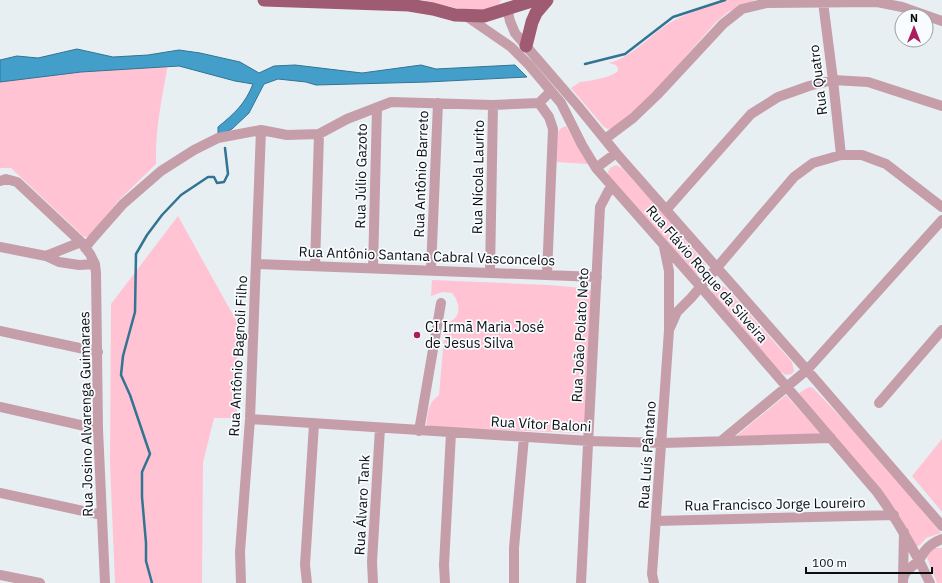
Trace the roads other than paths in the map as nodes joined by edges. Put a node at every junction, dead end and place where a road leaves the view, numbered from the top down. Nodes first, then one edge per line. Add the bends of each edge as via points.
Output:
1 (264, 0) edge
2 (535, 0) edge
3 (547, 0) edge
4 (326, 1) edge
5 (823, 2) junction
6 (507, 4) edge
7 (466, 16) junction
8 (942, 21) edge
9 (526, 46) junction
10 (833, 80) junction
11 (550, 92) junction
12 (438, 103) junction
13 (539, 103) junction
14 (493, 105) junction
15 (942, 106) edge
16 (377, 108) junction
17 (568, 116) junction
18 (551, 122) junction
19 (261, 130) junction
20 (319, 134) junction
21 (605, 138) junction
22 (616, 153) junction
23 (841, 155) junction
24 (596, 168) junction
25 (3, 180) edge
26 (611, 186) junction
27 (942, 207) edge
28 (666, 210) junction
29 (942, 220) edge
30 (83, 244) junction
31 (663, 245) junction
32 (0, 247) edge
33 (46, 256) junction
34 (94, 264) junction
35 (257, 264) junction
36 (315, 266) junction
37 (374, 268) junction
38 (717, 268) junction
39 (431, 270) junction
40 (490, 273) junction
41 (547, 275) junction
42 (597, 277) junction
43 (700, 286) junction
44 (691, 298) junction
45 (713, 301) junction
46 (441, 303) dead end
47 (669, 330) junction
48 (942, 330) edge
49 (0, 331) edge
50 (98, 352) junction
51 (807, 370) junction
52 (788, 387) junction
53 (879, 403) dead end
54 (0, 407) edge
55 (250, 419) junction
56 (314, 424) junction
57 (380, 428) junction
58 (98, 429) junction
59 (419, 431) junction
60 (451, 433) junction
61 (524, 437) junction
62 (831, 438) junction
63 (589, 441) junction
64 (721, 441) junction
65 (662, 443) junction
66 (0, 493) edge
67 (102, 515) junction
68 (894, 515) junction
69 (656, 520) junction
70 (942, 526) edge
71 (904, 532) junction
72 (942, 539) edge
73 (920, 560) junction
74 (0, 575) edge
75 (903, 580) edge
76 (40, 583) edge
77 (105, 583) edge
78 (241, 583) edge
79 (307, 583) edge
80 (374, 583) edge
81 (445, 583) edge
82 (514, 583) edge
83 (581, 583) edge
84 (654, 583) edge
85 (930, 583) edge

1 - 4 main road
2 - 6 main road
3 - 9 main road via 536,13
4 - 7 main road via 409,5
5 - 8 street via 877,2 902,7
5 - 10 street, Rua Quatro
5 - 21 street via 767,3 742,9 722,24 633,118
6 - 7 main road via 484,16
6 - 9 street, Rua Flávio Roque da Silveira via 510,21
7 - 11 street, Rua Flávio Roque da Silveira via 511,47
9 - 21 street, Rua Flávio Roque da Silveira
10 - 15 street via 868,82
10 - 23 street, Rua Quatro
10 - 28 street via 778,97 750,114
11 - 13 street
11 - 17 street, Rua Flávio Roque da Silveira
12 - 14 street
12 - 16 street via 391,102
12 - 39 street, Rua Antônio Barreto
13 - 14 street
13 - 18 street
14 - 40 street, Rua Nícola Laurito
16 - 20 street via 347,119
16 - 37 street, Rua Júlio Gazoto
17 - 18 street
17 - 24 street, Rua Flávio Roque da Silveira
18 - 41 street via 553,129
19 - 20 street via 287,136
19 - 30 street via 218,138 161,171
19 - 35 street, Rua Antônio Bagnoli Filho
20 - 36 street
21 - 22 street, Rua Flávio Roque da Silveira
22 - 24 street
22 - 28 street, Rua Flávio Roque da Silveira
23 - 27 street, Rua Luís Pântano via 862,155 886,164
23 - 38 street, Rua Luís Pântano via 813,163 794,177
24 - 26 street, Rua Flávio Roque da Silveira
25 - 30 street, Rua Josino Alvarenga Guimaraes via 17,182
26 - 31 street, Rua Flávio Roque da Silveira
26 - 42 street, Rua João Polato Neto via 600,207
28 - 38 street, Rua Flávio Roque da Silveira
29 - 51 street
30 - 33 street
30 - 34 street, Rua Josino Alvarenga Guimaraes
31 - 43 street, Rua Flávio Roque da Silveira
31 - 47 street, Rua Luís Pântano via 670,271
32 - 33 street
33 - 34 street via 59,262
34 - 50 street, Rua Josino Alvarenga Guimaraes
35 - 36 street, Rua Antônio Santana Cabral Vasconcelos
35 - 55 street, Rua Antônio Bagnoli Filho
36 - 37 street, Rua Antônio Santana Cabral Vasconcelos
37 - 39 street, Rua Antônio Santana Cabral Vasconcelos
38 - 43 street, Rua Luís Pântano
38 - 51 street, Rua Flávio Roque da Silveira
39 - 40 street, Rua Antônio Santana Cabral Vasconcelos
40 - 41 street, Rua Antônio Santana Cabral Vasconcelos
41 - 42 street, Rua Antônio Santana Cabral Vasconcelos
42 - 63 street, Rua João Polato Neto
43 - 44 street, Rua Luís Pântano
43 - 45 street, Rua Flávio Roque da Silveira
44 - 45 street
44 - 47 street, Rua Luís Pântano via 677,312
45 - 52 street, Rua Flávio Roque da Silveira
46 - 59 street
47 - 65 street, Rua Luís Pântano
48 - 53 street
49 - 50 street
50 - 58 street, Rua Josino Alvarenga Guimaraes
51 - 52 street
51 - 70 street, Rua Flávio Roque da Silveira
52 - 62 street, Rua Flávio Roque da Silveira
52 - 64 street
54 - 58 street
55 - 56 street, Rua Vítor Baloni
55 - 78 street, Rua Antônio Bagnoli Filho via 240,552
56 - 57 street, Rua Vítor Baloni
56 - 79 street via 305,565
57 - 59 street, Rua Vítor Baloni
57 - 80 street, Rua Álvaro Tank via 372,562
58 - 67 street, Rua Josino Alvarenga Guimaraes
59 - 60 street, Rua Vítor Baloni
60 - 61 street, Rua Vítor Baloni
60 - 81 street
61 - 63 street, Rua Vítor Baloni
61 - 82 street via 514,548
62 - 64 street, Rua Vítor Baloni
62 - 68 street, Rua Flávio Roque da Silveira
63 - 65 street, Rua Vítor Baloni
63 - 83 street, Rua João Polato Neto
64 - 65 street, Rua Vítor Baloni
65 - 69 street, Rua Luís Pântano
66 - 67 street
67 - 77 street, Rua Josino Alvarenga Guimaraes
68 - 69 street, Rua Francisco Jorge Loureiro
68 - 71 street, Rua Flávio Roque da Silveira
69 - 84 street, Rua Luís Pântano via 652,574
71 - 73 street, Rua Flávio Roque da Silveira
71 - 75 street
72 - 73 street via 927,548
73 - 75 street via 910,567
73 - 85 street, Rua Flávio Roque da Silveira
74 - 76 street

